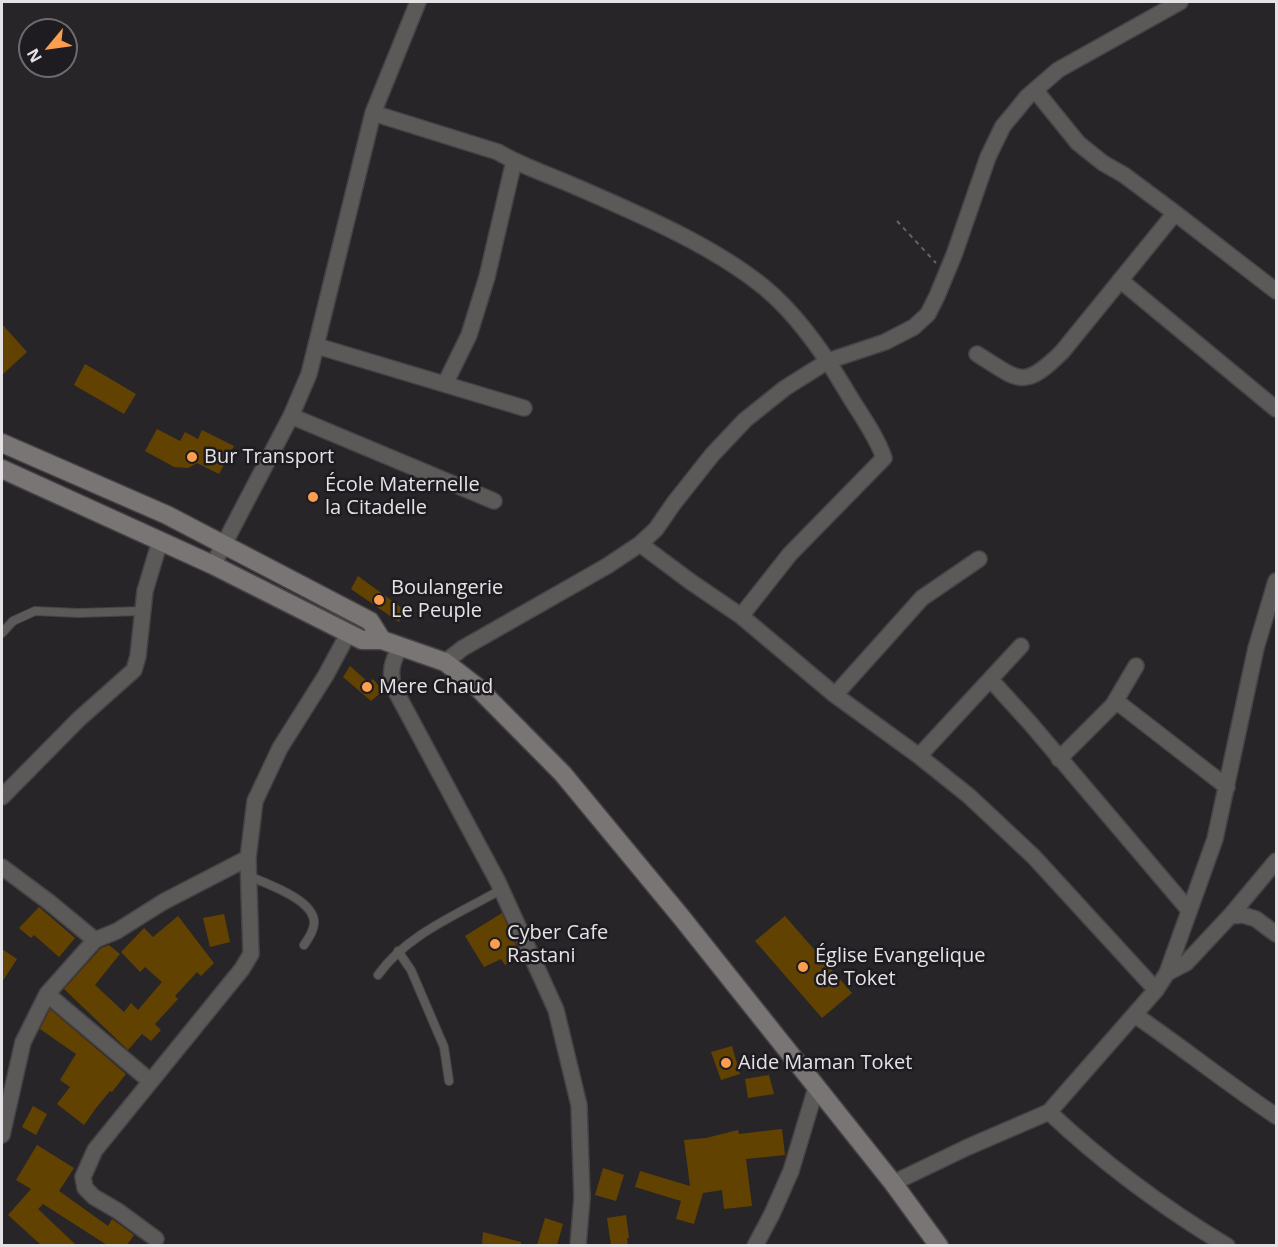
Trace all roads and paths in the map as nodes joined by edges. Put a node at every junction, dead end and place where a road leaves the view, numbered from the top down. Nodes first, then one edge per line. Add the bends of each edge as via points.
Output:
1 (418, 2) edge
2 (1180, 2) edge
3 (1035, 90) junction
4 (374, 113) junction
5 (514, 161) junction
6 (1175, 213) junction
7 (897, 221) dead end
8 (946, 274) junction
9 (1120, 280) junction
10 (1276, 291) edge
11 (317, 346) junction
12 (977, 354) dead end
13 (828, 361) junction
14 (445, 384) junction
15 (524, 408) dead end
16 (1276, 410) edge
17 (291, 416) junction
18 (2, 443) edge
19 (2, 469) edge
20 (494, 501) dead end
21 (160, 541) junction
22 (640, 543) junction
23 (223, 545) junction
24 (979, 559) dead end
25 (213, 565) junction
26 (1276, 581) edge
27 (143, 611) junction
28 (741, 616) junction
29 (2, 633) edge
30 (348, 634) junction
31 (382, 640) junction
32 (1021, 646) dead end
33 (400, 647) junction
34 (446, 662) junction
35 (1136, 666) dead end
36 (991, 680) junction
37 (835, 695) junction
38 (1116, 701) junction
39 (919, 756) junction
40 (1059, 759) junction
41 (1227, 787) junction
42 (3, 794) edge
43 (248, 858) junction
44 (1276, 861) edge
45 (2, 867) edge
46 (248, 875) junction
47 (502, 889) junction
48 (1188, 909) junction
49 (1230, 916) junction
50 (1276, 934) edge
51 (95, 940) junction
52 (304, 945) dead end
53 (398, 951) junction
54 (1167, 973) junction
55 (378, 975) dead end
56 (1156, 990) junction
57 (47, 994) junction
58 (1135, 1015) junction
59 (150, 1081) junction
60 (450, 1081) dead end
61 (816, 1088) junction
62 (1049, 1112) junction
63 (1276, 1116) edge
64 (2, 1135) edge
65 (893, 1183) junction
66 (156, 1239) dead end
67 (578, 1245) edge
68 (755, 1245) edge
69 (939, 1245) edge
70 (1227, 1245) edge

1 - 4 street
2 - 3 street via 1058,70
3 - 6 street via 1078,142
3 - 8 street via 1004,126 988,157
4 - 5 street via 487,148
4 - 11 street
5 - 13 street via 648,220 731,263 766,289
5 - 14 street via 487,278 469,335
6 - 9 street
6 - 10 street
7 - 8 path
8 - 13 street via 928,314 914,327 885,342
9 - 12 street via 1043,371 1026,379
9 - 16 street
11 - 14 street
11 - 17 street
13 - 22 street via 745,420 712,455 656,529
13 - 28 street via 884,458 790,554
14 - 15 street
17 - 20 street
17 - 23 street
18 - 23 street via 167,515
19 - 21 street
21 - 25 street
21 - 27 street
22 - 28 street
22 - 34 street via 463,648
23 - 25 street
23 - 31 street via 370,621
24 - 37 street via 922,598
25 - 30 street
26 - 41 street via 1256,648
27 - 29 lane via 35,611 13,621
27 - 42 street via 134,670
28 - 37 street
30 - 31 street via 362,640
30 - 43 street via 280,748 255,801
31 - 33 street
32 - 36 street
33 - 34 street
33 - 47 street via 392,662 390,676 394,688
34 - 61 street via 476,686 563,774
35 - 38 street
36 - 39 street
36 - 40 street
37 - 39 street
38 - 40 street
38 - 41 street
39 - 56 street via 1034,857
40 - 48 street
41 - 48 street via 1215,839
43 - 46 street
43 - 51 street
44 - 49 street
45 - 51 street
46 - 52 lane via 306,906 314,923
46 - 59 street via 251,954
47 - 53 lane
47 - 67 street via 556,1010 579,1106 582,1198
48 - 54 street
49 - 50 street via 1256,920
49 - 54 street via 1186,963
51 - 57 street
53 - 55 lane
53 - 60 lane via 411,970 441,1038
54 - 56 street
56 - 58 street
57 - 59 street
57 - 64 street via 24,1042
58 - 62 street
58 - 63 street
59 - 66 street via 95,1150 82,1177 85,1188 94,1197
61 - 65 street
61 - 68 street via 791,1171
62 - 65 street
62 - 70 street via 1102,1159 1194,1226
65 - 69 street

